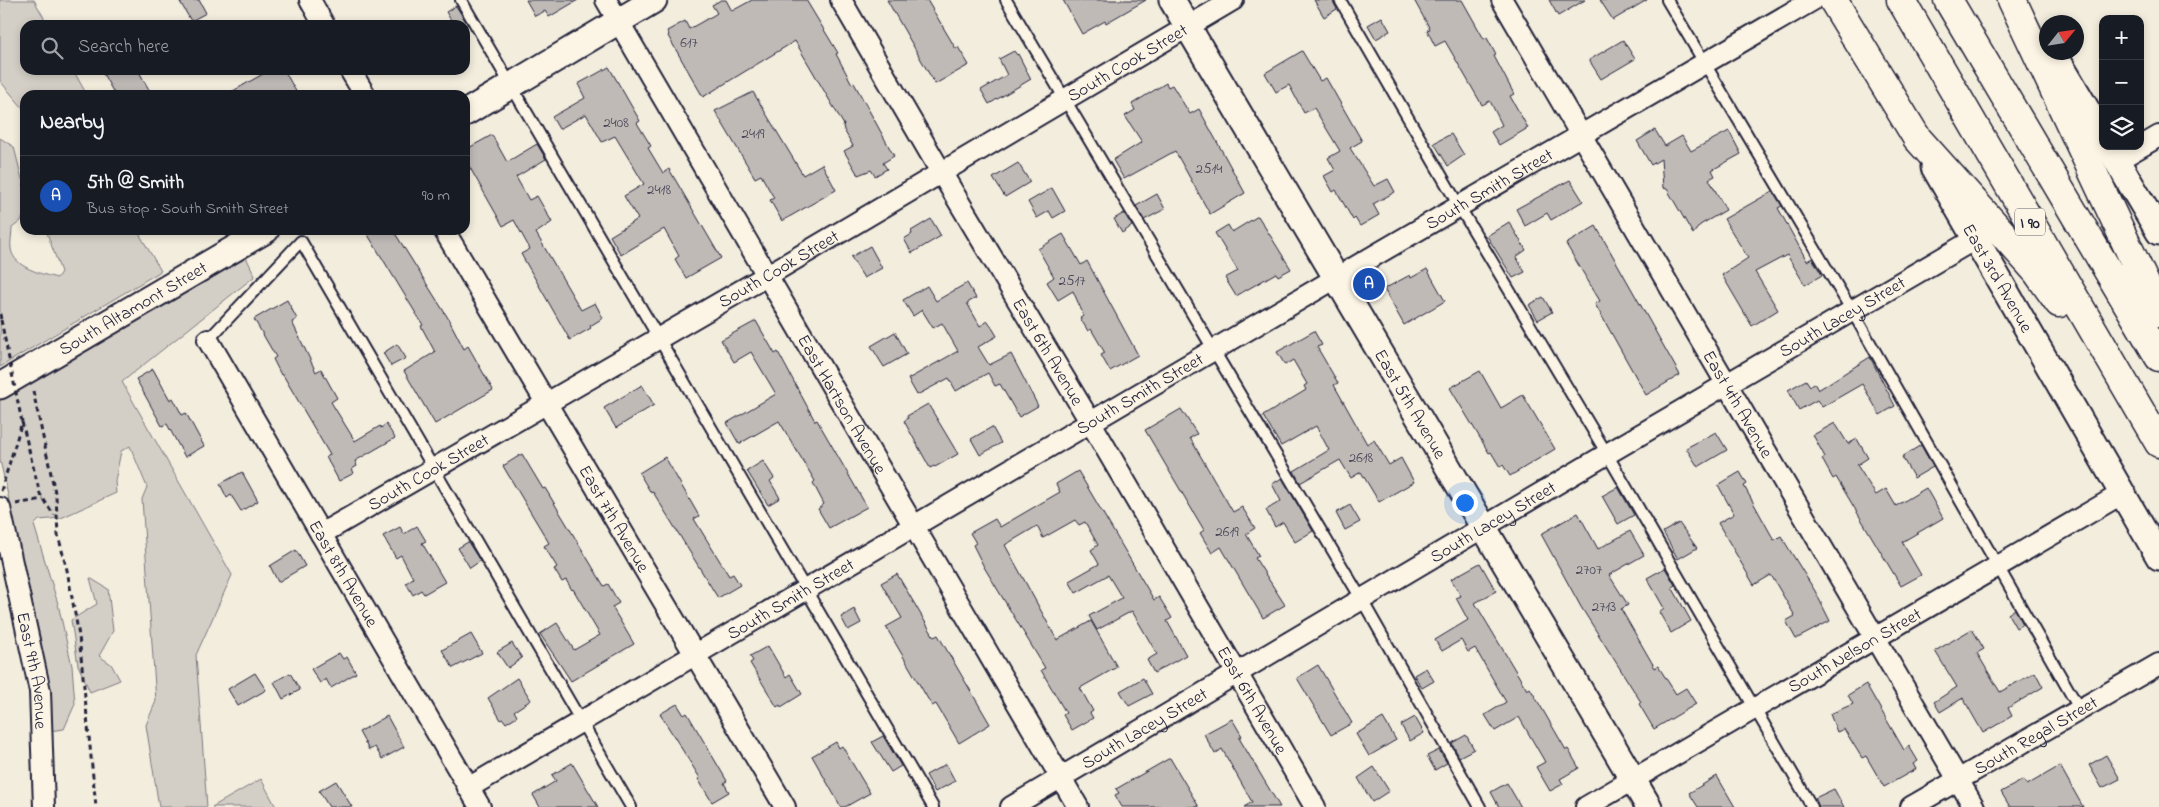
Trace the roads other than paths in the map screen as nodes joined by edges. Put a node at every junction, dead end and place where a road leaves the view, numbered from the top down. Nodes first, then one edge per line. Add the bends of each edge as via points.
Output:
1 (310, 0) edge
2 (461, 0) edge
3 (654, 0) edge
4 (841, 0) edge
5 (1006, 0) edge
6 (1172, 0) edge
7 (1233, 0) edge
8 (1340, 0) edge
9 (1502, 0) edge
10 (1667, 0) edge
11 (1813, 0) edge
12 (1833, 0) edge
13 (1901, 0) edge
14 (1948, 0) edge
15 (2012, 0) edge
16 (2022, 0) edge
17 (612, 10) edge
18 (321, 20) edge
19 (1187, 27) junction
20 (2039, 29) edge
21 (2058, 60) edge
22 (1703, 64) junction
23 (353, 75) edge
24 (511, 85) junction
25 (362, 90) edge
26 (1064, 99) junction
27 (470, 110) edge
28 (2099, 130) edge
29 (1582, 134) junction
30 (2159, 136) edge
31 (1917, 138) junction
32 (2112, 154) edge
33 (941, 172) junction
34 (1459, 206) junction
35 (2159, 232) edge
36 (257, 235) edge
37 (447, 235) edge
38 (1975, 239) junction
39 (768, 275) junction
40 (1336, 278) junction
41 (1852, 311) junction
42 (2159, 313) edge
43 (659, 337) junction
44 (208, 340) joint
45 (1214, 350) junction
46 (2159, 357) edge
47 (1726, 384) junction
48 (0, 386) edge
49 (546, 403) junction
50 (1091, 423) junction
51 (2156, 439) edge
52 (1608, 454) junction
53 (433, 468) junction
54 (2123, 493) junction
55 (4, 507) edge
56 (914, 527) junction
57 (1484, 528) junction
58 (321, 534) junction
59 (2159, 557) edge
60 (1997, 566) junction
61 (807, 590) junction
62 (1362, 600) junction
63 (1876, 638) junction
64 (695, 655) junction
65 (2159, 664) edge
66 (1238, 674) junction
67 (1753, 709) junction
68 (2080, 710) junction
69 (580, 722) junction
70 (1061, 778) junction
71 (1633, 780) junction
72 (1958, 780) junction
73 (468, 788) junction
74 (44, 807) edge
75 (480, 807) edge
76 (631, 807) edge
77 (785, 807) edge
78 (933, 807) edge
79 (1011, 807) edge
80 (1078, 807) edge
81 (1315, 807) edge
82 (1480, 807) edge
83 (1586, 807) edge
84 (1649, 807) edge
85 (1812, 807) edge
86 (1911, 807) edge
87 (1974, 807) edge

1 - 18 street
2 - 24 lane
3 - 17 street
4 - 33 street, East 6th Avenue
5 - 26 lane
6 - 19 street, East 5th Avenue
7 - 19 street, South Cook Street
8 - 34 lane
9 - 29 street, East 4th Avenue
10 - 22 lane
11 - 22 street, South Smith Street
12 - 31 main road, East 3rd Avenue
13 - 51 main road, I 90
14 - 46 main road, I 90
15 - 42 main road
16 - 20 street
17 - 24 street
17 - 39 street, East Hartson Avenue
19 - 26 street, South Cook Street
19 - 40 street, East 5th Avenue
21 - 28 street
22 - 29 street, South Smith Street
22 - 41 lane
23 - 25 street
24 - 27 street
24 - 43 lane
26 - 33 street, South Cook Street
26 - 45 lane
29 - 34 street, South Smith Street
29 - 47 street, East 4th Avenue
30 - 32 street
31 - 38 street, East 3rd Avenue
31 - 51 main road via 2036,272
32 - 35 street
33 - 39 street, South Cook Street
33 - 50 street, East 6th Avenue
34 - 40 street, South Smith Street
34 - 52 lane
36 - 48 street, South Altamont Street
37 - 49 street, East 7th Avenue
38 - 41 street, South Lacey Street
38 - 54 street, East 3rd Avenue
39 - 43 street, South Cook Street
39 - 56 street, East Hartson Avenue
40 - 45 street, South Smith Street
40 - 57 street, East 5th Avenue
41 - 47 street, South Lacey Street
41 - 60 lane
43 - 49 street, South Cook Street
43 - 61 lane
44 - 53 lane via 301,241
44 - 58 street, East 8th Avenue
45 - 50 street, South Smith Street
45 - 62 lane
47 - 52 street, South Lacey Street
47 - 63 street, East 4th Avenue
49 - 53 street, South Cook Street
49 - 64 street, East 7th Avenue
50 - 56 street, South Smith Street
50 - 66 street, East 6th Avenue
52 - 57 street, South Lacey Street
52 - 67 lane
53 - 58 street, South Cook Street
53 - 69 lane
54 - 59 street, East 3rd Avenue
54 - 60 street, South Nelson Street
55 - 74 street, East 9th Avenue via 40,691
56 - 61 street, South Smith Street
56 - 70 street, East Hartson Avenue
57 - 62 street, South Lacey Street
57 - 71 street, East 5th Avenue
58 - 73 street, East 8th Avenue
60 - 63 street, South Nelson Street
60 - 68 lane
61 - 64 street, South Smith Street
61 - 78 lane
62 - 66 street, South Lacey Street
62 - 82 lane
63 - 67 street, South Nelson Street
63 - 72 street, East 4th Avenue
64 - 69 street, South Smith Street
64 - 77 street, East 7th Avenue
65 - 68 street, South Regal Street
66 - 70 street, South Lacey Street
66 - 81 street, East 6th Avenue
67 - 71 street, South Nelson Street
67 - 85 lane
68 - 72 street, South Regal Street
69 - 73 street, South Smith Street
69 - 76 lane
70 - 79 street, South Lacey Street
70 - 80 street, East Hartson Avenue
71 - 83 street, South Nelson Street
71 - 84 street, East 5th Avenue
72 - 86 street, South Regal Street
72 - 87 street, East 4th Avenue
73 - 75 street, East 8th Avenue

